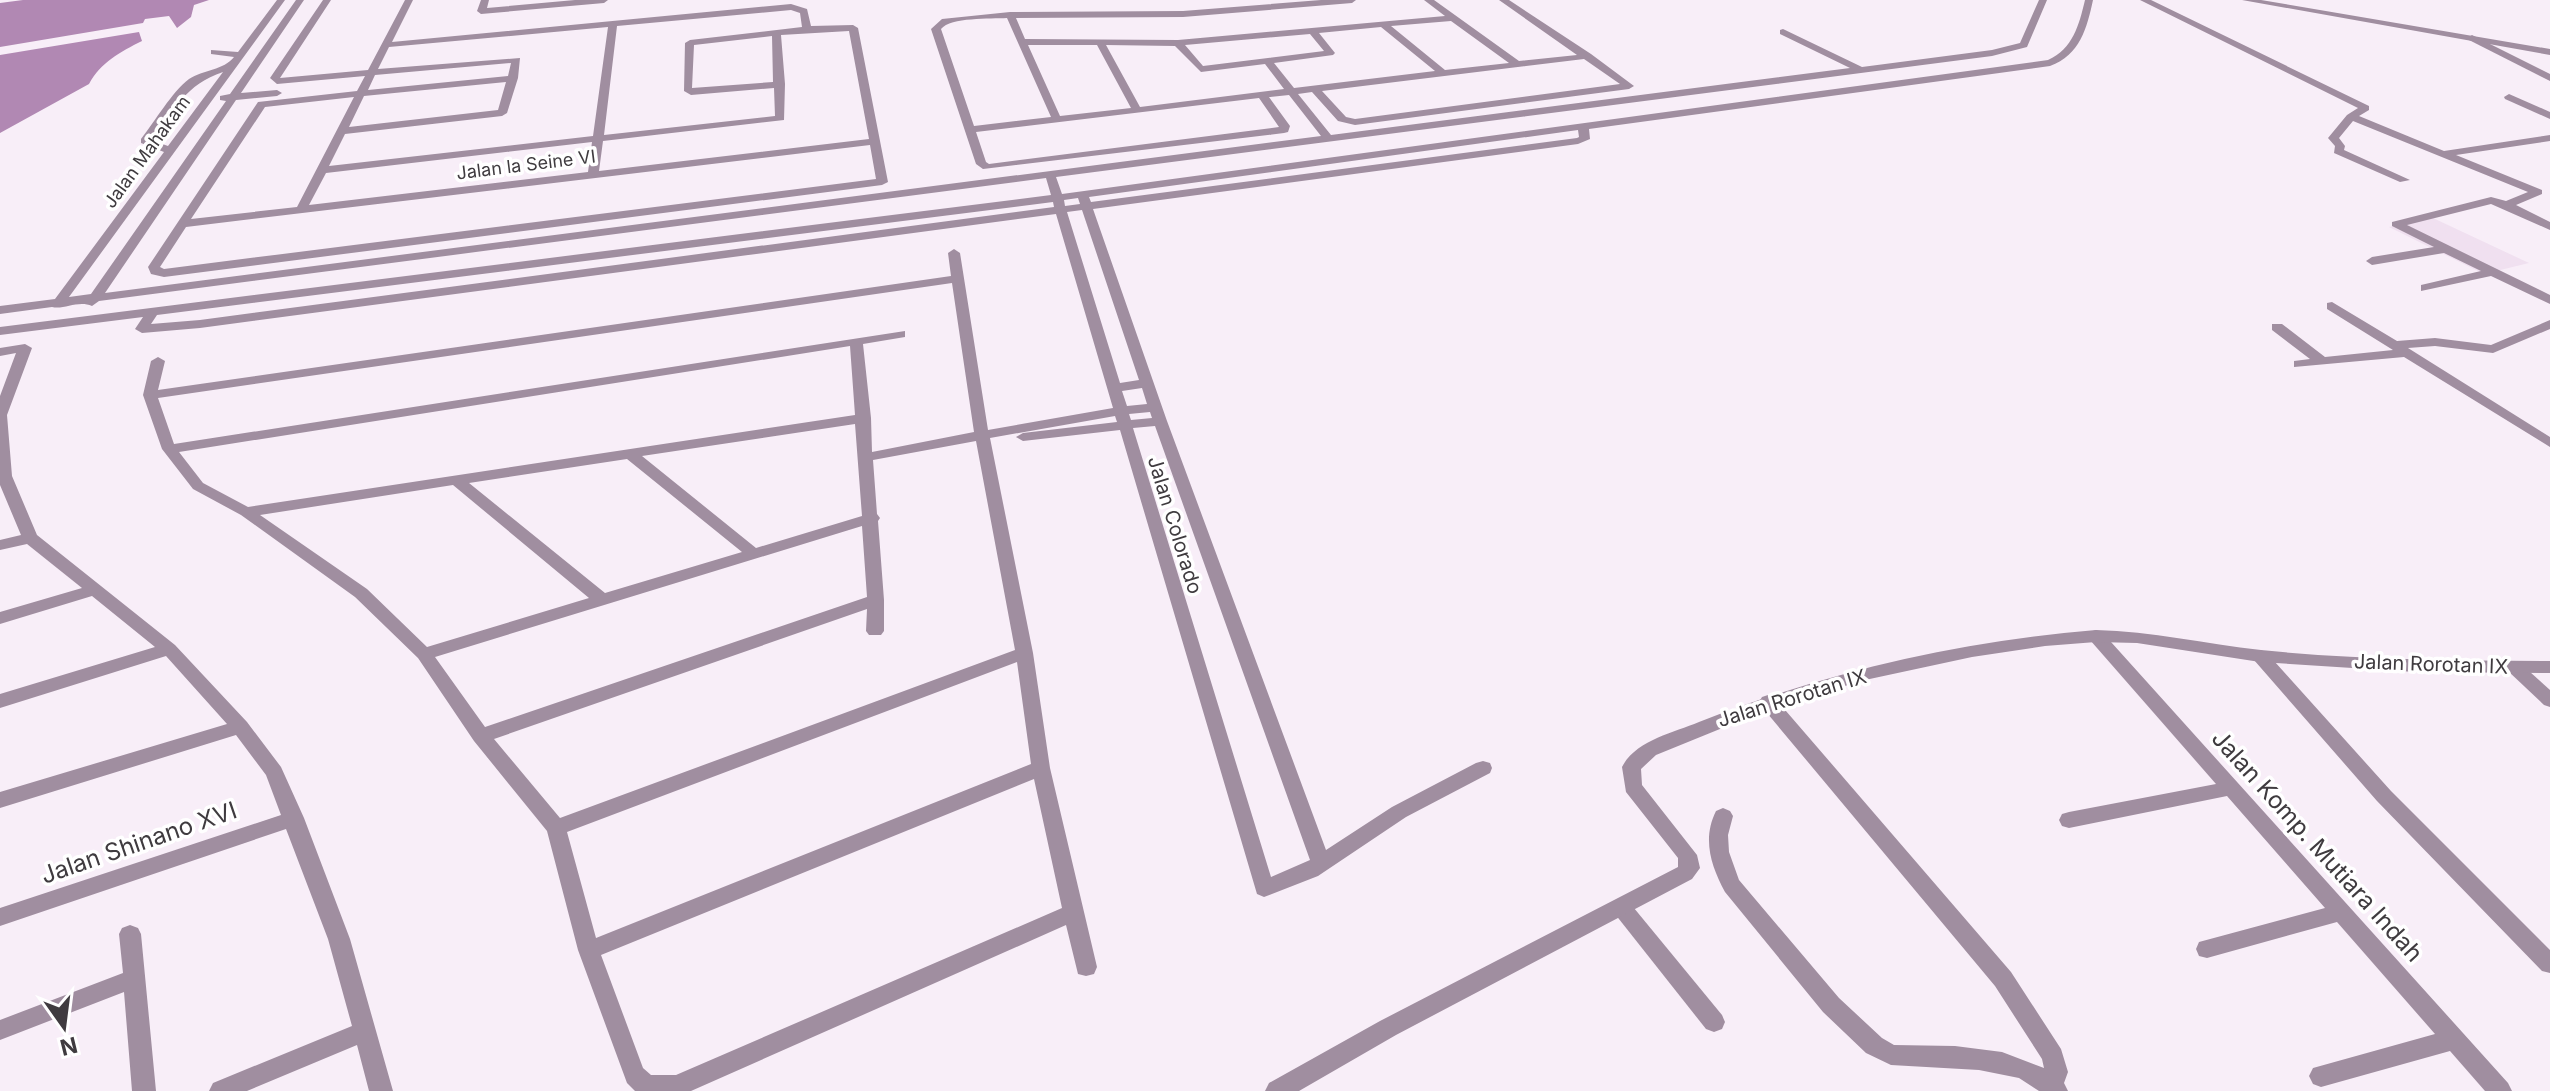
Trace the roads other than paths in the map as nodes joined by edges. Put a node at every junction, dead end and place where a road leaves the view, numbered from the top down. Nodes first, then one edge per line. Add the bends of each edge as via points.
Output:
1 (281, 0) edge
2 (300, 0) edge
3 (327, 0) edge
4 (409, 0) edge
5 (485, 0) edge
6 (604, 0) edge
7 (1352, 0) edge
8 (1428, 0) edge
9 (1503, 0) edge
10 (2043, 0) edge
11 (2089, 0) edge
12 (2144, 0) edge
13 (2246, 0) edge
14 (755, 5) edge
15 (1229, 11) junction
16 (1010, 15) junction
17 (1453, 18) junction
18 (613, 24) junction
19 (1383, 24) junction
20 (807, 29) junction
21 (1312, 30) junction
22 (776, 32) junction
23 (1783, 32) dead end
24 (1246, 36) junction
25 (2474, 41) junction
26 (1022, 42) junction
27 (1100, 42) junction
28 (1178, 43) junction
29 (385, 45) junction
30 (2020, 48) junction
31 (214, 52) dead end
32 (2550, 52) edge
33 (240, 55) junction
34 (1588, 56) junction
35 (2061, 60) junction
36 (1268, 62) junction
37 (1517, 64) junction
38 (232, 66) junction
39 (1861, 70) junction
40 (1443, 73) junction
41 (513, 78) junction
42 (2550, 78) edge
43 (366, 84) junction
44 (780, 84) junction
45 (1315, 89) junction
46 (1291, 91) junction
47 (1262, 95) junction
48 (232, 97) junction
49 (2509, 97) dead end
50 (207, 100) junction
51 (1137, 110) junction
52 (2550, 116) edge
53 (2351, 117) junction
54 (1057, 120) junction
55 (1583, 127) junction
56 (970, 130) junction
57 (342, 131) junction
58 (1328, 138) junction
59 (2550, 138) edge
60 (597, 139) junction
61 (875, 141) junction
62 (170, 151) junction
63 (2447, 153) junction
64 (1359, 157) junction
65 (321, 170) junction
66 (1372, 170) junction
67 (593, 175) junction
68 (2404, 180) dead end
69 (1081, 188) junction
70 (1055, 191) junction
71 (2507, 205) junction
72 (301, 210) junction
73 (182, 224) junction
74 (2550, 226) edge
75 (2444, 249) junction
76 (954, 253) dead end
77 (609, 254) junction
78 (2372, 261) dead end
79 (605, 270) junction
80 (2492, 272) junction
81 (957, 279) junction
82 (2425, 288) dead end
83 (95, 298) junction
84 (2550, 300) edge
85 (60, 302) junction
86 (2332, 306) dead end
87 (0, 310) edge
88 (152, 312) junction
89 (79, 321) junction
90 (2550, 324) edge
91 (41, 326) junction
92 (2277, 327) dead end
93 (0, 331) edge
94 (900, 334) dead end
95 (856, 341) junction
96 (25, 348) junction
97 (2402, 349) junction
98 (0, 352) edge
99 (158, 361) dead end
100 (2321, 361) junction
101 (2299, 364) dead end
102 (1147, 383) junction
103 (1113, 388) junction
104 (150, 395) junction
105 (1158, 414) junction
106 (864, 418) junction
107 (1122, 418) junction
108 (983, 438) junction
109 (2550, 443) edge
110 (169, 449) junction
111 (630, 454) junction
112 (867, 457) junction
113 (2, 477) edge
114 (456, 480) junction
115 (246, 512) junction
116 (872, 518) junction
117 (30, 538) junction
118 (0, 545) edge
119 (754, 554) junction
120 (95, 590) junction
121 (602, 600) junction
122 (876, 600) junction
123 (0, 618) edge
124 (875, 631) dead end
125 (2096, 636) junction
126 (169, 649) junction
127 (1024, 653) junction
128 (424, 654) junction
129 (2260, 656) junction
130 (2514, 667) junction
131 (2550, 667) edge
132 (2550, 700) edge
133 (0, 701) edge
134 (1768, 702) junction
135 (240, 727) junction
136 (481, 736) junction
137 (1041, 768) junction
138 (1483, 768) dead end
139 (2231, 788) junction
140 (0, 800) edge
141 (1723, 816) dead end
142 (294, 818) junction
143 (2069, 820) dead end
144 (556, 828) junction
145 (1321, 863) junction
146 (1622, 908) junction
147 (1074, 912) junction
148 (2342, 912) junction
149 (0, 917) edge
150 (130, 934) dead end
151 (2207, 949) dead end
152 (589, 950) junction
153 (2550, 964) edge
154 (1086, 967) dead end
155 (135, 978) junction
156 (1714, 1022) dead end
157 (0, 1030) edge
158 (364, 1031) junction
159 (2453, 1040) junction
160 (2321, 1076) dead end
161 (2054, 1088) edge
162 (144, 1091) edge
163 (221, 1091) edge
164 (381, 1091) edge
165 (1277, 1091) edge
166 (2500, 1091) edge

1 - 33 street, Jalan Mahakam
2 - 48 street, Jalan Mahakam
3 - 43 street via 275,80
4 - 29 street
5 - 6 street via 481,11
7 - 15 street
8 - 17 street
9 - 34 street
10 - 30 street
11 - 35 street via 2075,46
12 - 53 street via 2365,108
13 - 25 street
14 - 18 street
14 - 20 street via 800,8
15 - 16 street
15 - 24 street
16 - 26 street
16 - 56 street via 957,19 936,29
17 - 19 street
17 - 37 street
18 - 29 street
18 - 60 street
19 - 21 street
19 - 40 street
20 - 22 street
20 - 61 street via 853,28
21 - 24 street
21 - 36 street via 1330,53
22 - 44 street
22 - 44 street via 691,42 687,89
23 - 39 street
24 - 28 street
25 - 32 street
25 - 42 street
26 - 27 street
26 - 54 street
27 - 28 street
27 - 51 street
28 - 36 street via 1201,69
29 - 43 street
30 - 35 street
30 - 39 street
31 - 33 street
33 - 38 street, Jalan Mahakam
34 - 37 street
34 - 45 street via 1629,86 1355,122 1342,119
35 - 55 street
36 - 46 street
37 - 40 street
38 - 50 street, Jalan Mahakam
38 - 62 street via 189,84 145,141
39 - 58 street
40 - 45 street
41 - 43 street
41 - 43 street via 516,60
41 - 57 street via 502,113
43 - 48 street
43 - 57 street
43 - 73 street via 260,105
44 - 60 street via 780,118
45 - 46 street
46 - 47 street
46 - 58 street
47 - 51 street
47 - 56 street via 1284,130 995,167 981,164
48 - 50 street
48 - 83 street, Jalan Mahakam
49 - 52 street
50 - 62 street, Jalan Mahakam
51 - 54 street
53 - 63 street
53 - 68 street via 2333,138 2338,151
54 - 56 street
55 - 64 street
55 - 66 street via 1585,139 1578,141
57 - 65 street
58 - 69 street
59 - 63 street
60 - 65 street
60 - 67 street
61 - 67 street, Jalan la Seine VI
61 - 73 street via 880,183 155,271
62 - 85 street, Jalan Mahakam
63 - 71 street via 2539,194
64 - 66 street
64 - 69 street
65 - 72 street
66 - 69 street
67 - 72 street, Jalan la Seine VI
69 - 70 street
69 - 70 street
69 - 102 street, Jalan Colorado
70 - 77 street
70 - 79 street
70 - 83 street
70 - 103 street, Jalan Colorado
71 - 74 street
71 - 75 street via 2487,200 2396,224
72 - 73 street, Jalan la Seine VI
75 - 78 street
75 - 80 street
76 - 81 street
77 - 79 street
77 - 88 street
79 - 88 street via 144,330
80 - 82 street
80 - 84 street
81 - 104 street
81 - 108 street
83 - 85 street
83 - 89 street, Jalan Mahakam
85 - 87 street
85 - 91 street, Jalan Mahakam
86 - 97 street
88 - 89 street
89 - 91 street
90 - 97 street via 2493,349 2435,342
91 - 93 street
91 - 96 street, Jalan Mahakam
92 - 100 street
94 - 95 street
95 - 106 street
95 - 110 street
96 - 98 street
96 - 113 street, Jalan Mahakam via 0,415
97 - 100 street
97 - 109 street
99 - 104 street
100 - 101 street
102 - 103 street
102 - 105 street, Jalan Colorado
103 - 107 street, Jalan Colorado
104 - 110 street
105 - 107 street
105 - 145 street, Jalan Colorado
106 - 111 street
106 - 112 street
107 - 108 street
107 - 145 street, Jalan Colorado via 1264,888
108 - 112 street
108 - 127 street
110 - 115 street via 198,486
111 - 114 street
111 - 119 street
112 - 116 street
113 - 117 street, Jalan Mahakam
114 - 115 street
114 - 121 street
115 - 128 street via 361,593
116 - 119 street
116 - 122 street
117 - 118 street
117 - 120 street
119 - 121 street
120 - 123 street
120 - 126 street
121 - 128 street
122 - 124 street
122 - 136 street
125 - 129 street, Jalan Rorotan IX
125 - 134 street, Jalan Rorotan IX via 1972,651
125 - 139 street, Jalan Komp. Mutiara Indah
126 - 133 street
126 - 135 street
127 - 137 street
127 - 144 street
128 - 136 street
129 - 130 street, Jalan Rorotan IX
129 - 153 street via 2384,796
130 - 131 street, Jalan Rorotan IX
130 - 132 street
134 - 146 street, Jalan Rorotan IX via 1649,750 1631,767 1633,787 1687,855 1690,868
134 - 161 street via 2003,979 2053,1056
135 - 140 street
135 - 142 street via 274,772
136 - 144 street
137 - 147 street
137 - 152 street
138 - 145 street via 1399,812
139 - 143 street
139 - 148 street, Jalan Komp. Mutiara Indah
141 - 161 street via 1718,848 1732,886 1840,1015 1879,1050 2004,1062
142 - 149 street, Jalan Shinano XVI
142 - 158 street via 339,939
144 - 152 street
146 - 156 street
146 - 165 street, Jalan Rorotan IX
147 - 152 street via 688,1081 660,1088 634,1077
147 - 154 street
148 - 151 street
148 - 159 street, Jalan Komp. Mutiara Indah
150 - 155 street
155 - 157 street
155 - 162 street
158 - 163 street
158 - 164 street
159 - 160 street
159 - 166 street, Jalan Komp. Mutiara Indah

